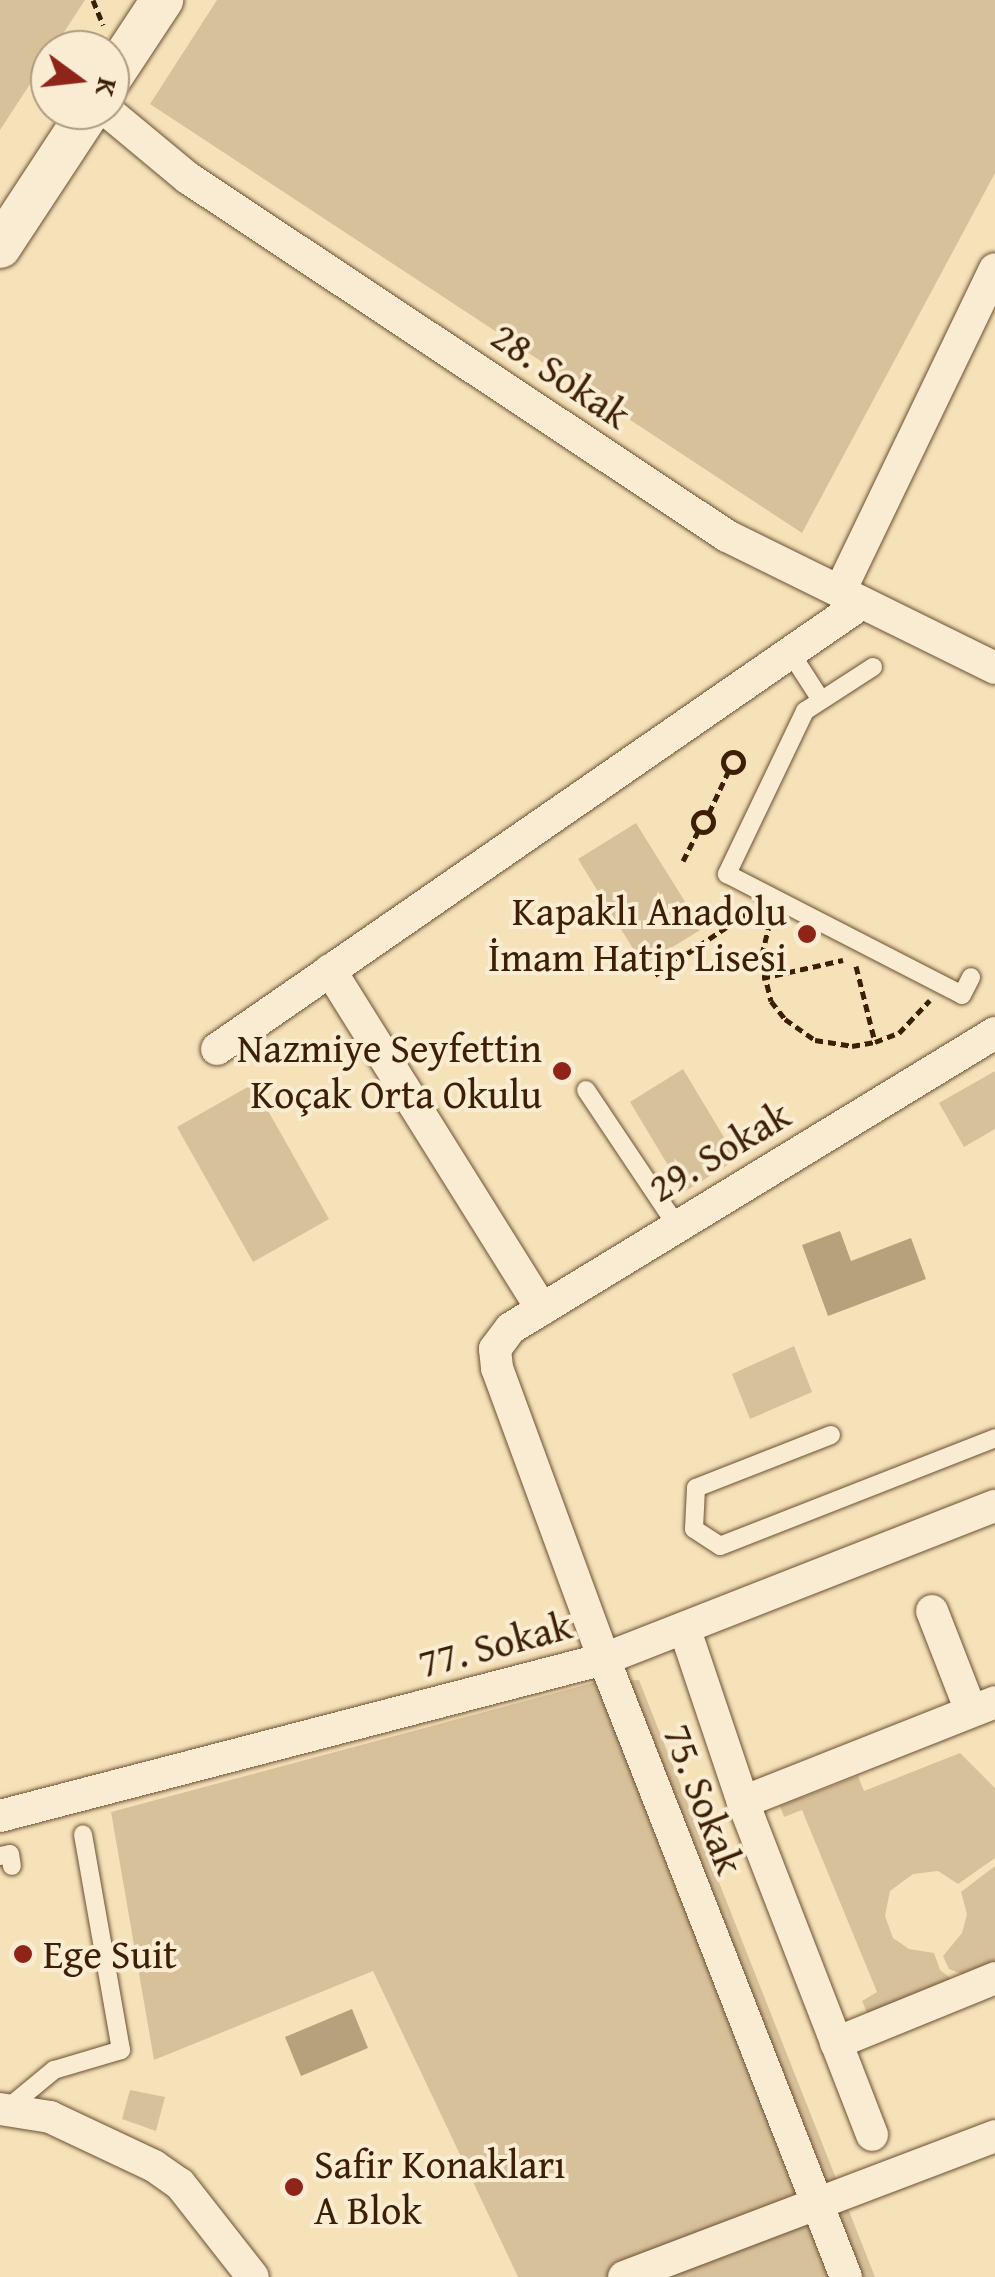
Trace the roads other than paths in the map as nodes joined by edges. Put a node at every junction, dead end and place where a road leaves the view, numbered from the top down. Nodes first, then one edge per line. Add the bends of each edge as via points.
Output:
1 (162, 0) edge
2 (130, 49) edge
3 (77, 130) edge
4 (130, 130) edge
5 (0, 247) edge
6 (995, 268) edge
7 (851, 597) junction
8 (790, 652) junction
9 (873, 668) dead end
10 (995, 668) edge
11 (821, 700) junction
12 (330, 970) junction
13 (971, 977) dead end
14 (995, 1032) edge
15 (217, 1049) dead end
16 (586, 1090) dead end
17 (677, 1226) junction
18 (542, 1308) junction
19 (495, 1348) joint
20 (832, 1435) dead end
21 (995, 1438) edge
22 (995, 1506) edge
23 (932, 1611) dead end
24 (685, 1630) junction
25 (604, 1659) junction
26 (983, 1706) edge
27 (743, 1802) junction
28 (0, 1816) edge
29 (83, 1834) dead end
30 (995, 1978) edge
31 (836, 2043) junction
32 (4, 2108) edge
33 (872, 2135) dead end
34 (995, 2136) edge
35 (816, 2204) junction
36 (253, 2277) edge
37 (624, 2277) edge
38 (846, 2277) edge

1 - 2 street
3 - 5 street
4 - 7 street, 28. Sokak via 188,178 727,536
6 - 7 street
7 - 8 street
7 - 10 street, 28. Sokak
8 - 11 lane
8 - 12 street
9 - 11 lane
11 - 13 lane via 805,710 728,874 962,995
12 - 15 street
12 - 18 street
14 - 17 street, 29. Sokak
16 - 17 lane
17 - 18 street, 29. Sokak
18 - 19 street, 29. Sokak
19 - 25 street, 75. Sokak
20 - 21 lane via 696,1488 694,1530 720,1546
22 - 24 street, 77. Sokak
23 - 26 street
24 - 25 street, 77. Sokak
24 - 27 street
25 - 28 street, 77. Sokak
25 - 35 street, 75. Sokak
26 - 27 street
27 - 31 street
29 - 32 lane via 121,2050 54,2070
30 - 31 street
31 - 33 street
32 - 36 street via 50,2117 154,2166 180,2184
34 - 35 street
35 - 37 street
35 - 38 street, 75. Sokak

